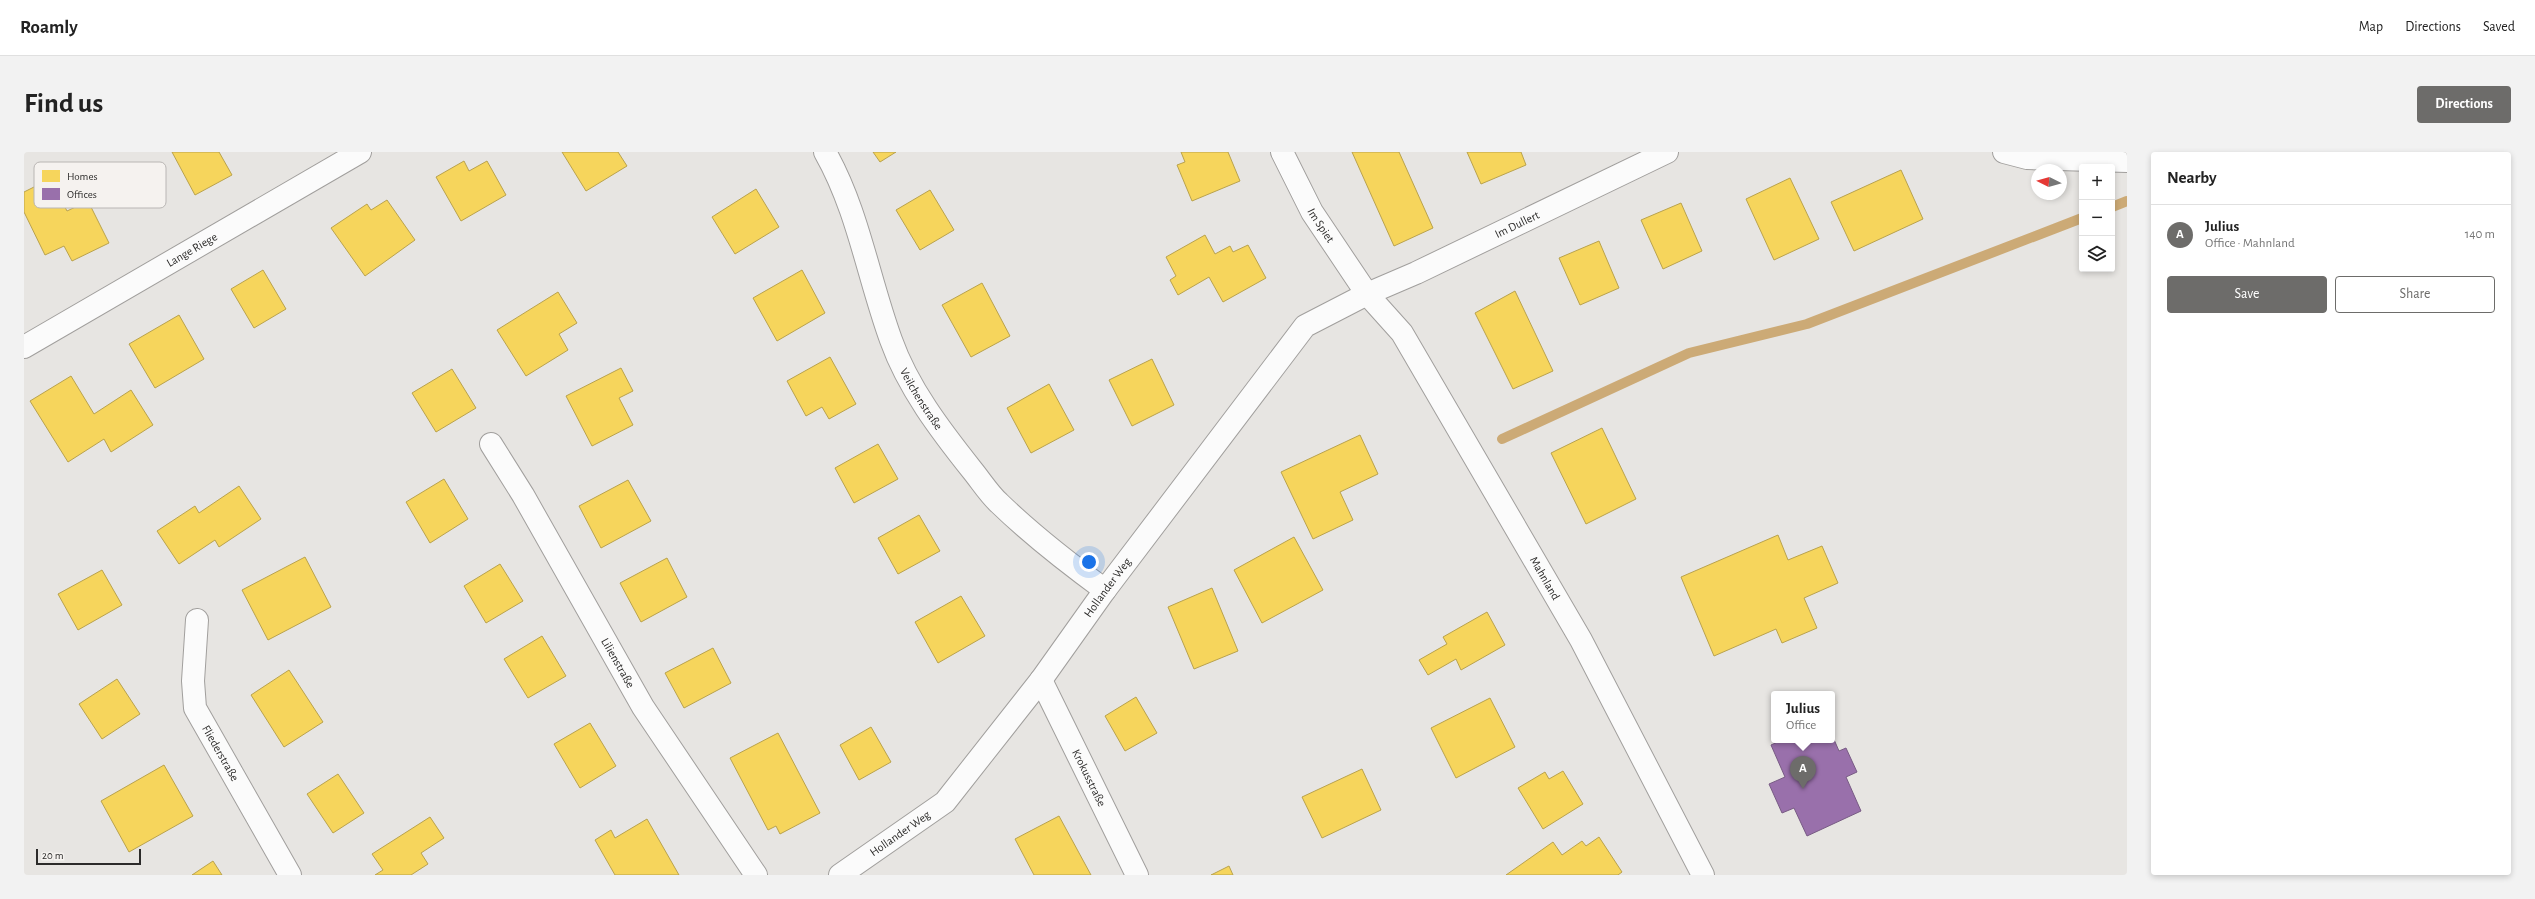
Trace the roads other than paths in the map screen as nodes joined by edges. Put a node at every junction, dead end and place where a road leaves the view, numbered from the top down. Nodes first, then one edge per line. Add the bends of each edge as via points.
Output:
1 (360, 152) edge
2 (825, 152) edge
3 (1282, 152) edge
4 (1667, 152) edge
5 (2004, 152) edge
6 (2127, 161) edge
7 (1367, 294) junction
8 (24, 347) edge
9 (491, 444) dead end
10 (1105, 590) junction
11 (197, 620) dead end
12 (1041, 680) junction
13 (290, 875) edge
14 (756, 875) edge
15 (840, 875) edge
16 (1137, 875) edge
17 (1703, 875) edge

1 - 8 street, Lange Riege
2 - 10 street, Veilchenstraße via 858,225 871,283 891,342 918,396 950,442 998,502 1052,551
3 - 7 street, Im Spiet via 1312,212
4 - 7 street, Im Dullert
5 - 6 street via 2027,158
7 - 10 street, Hollander Weg via 1305,326
7 - 17 street, Mahnland via 1402,333 1581,640
9 - 14 street, Lilienstraße via 523,495 643,707
10 - 12 street, Hollander Weg
11 - 13 street, Fliederstraße via 195,708
12 - 15 street, Hollander Weg via 945,802
12 - 16 street, Krokusstraße

